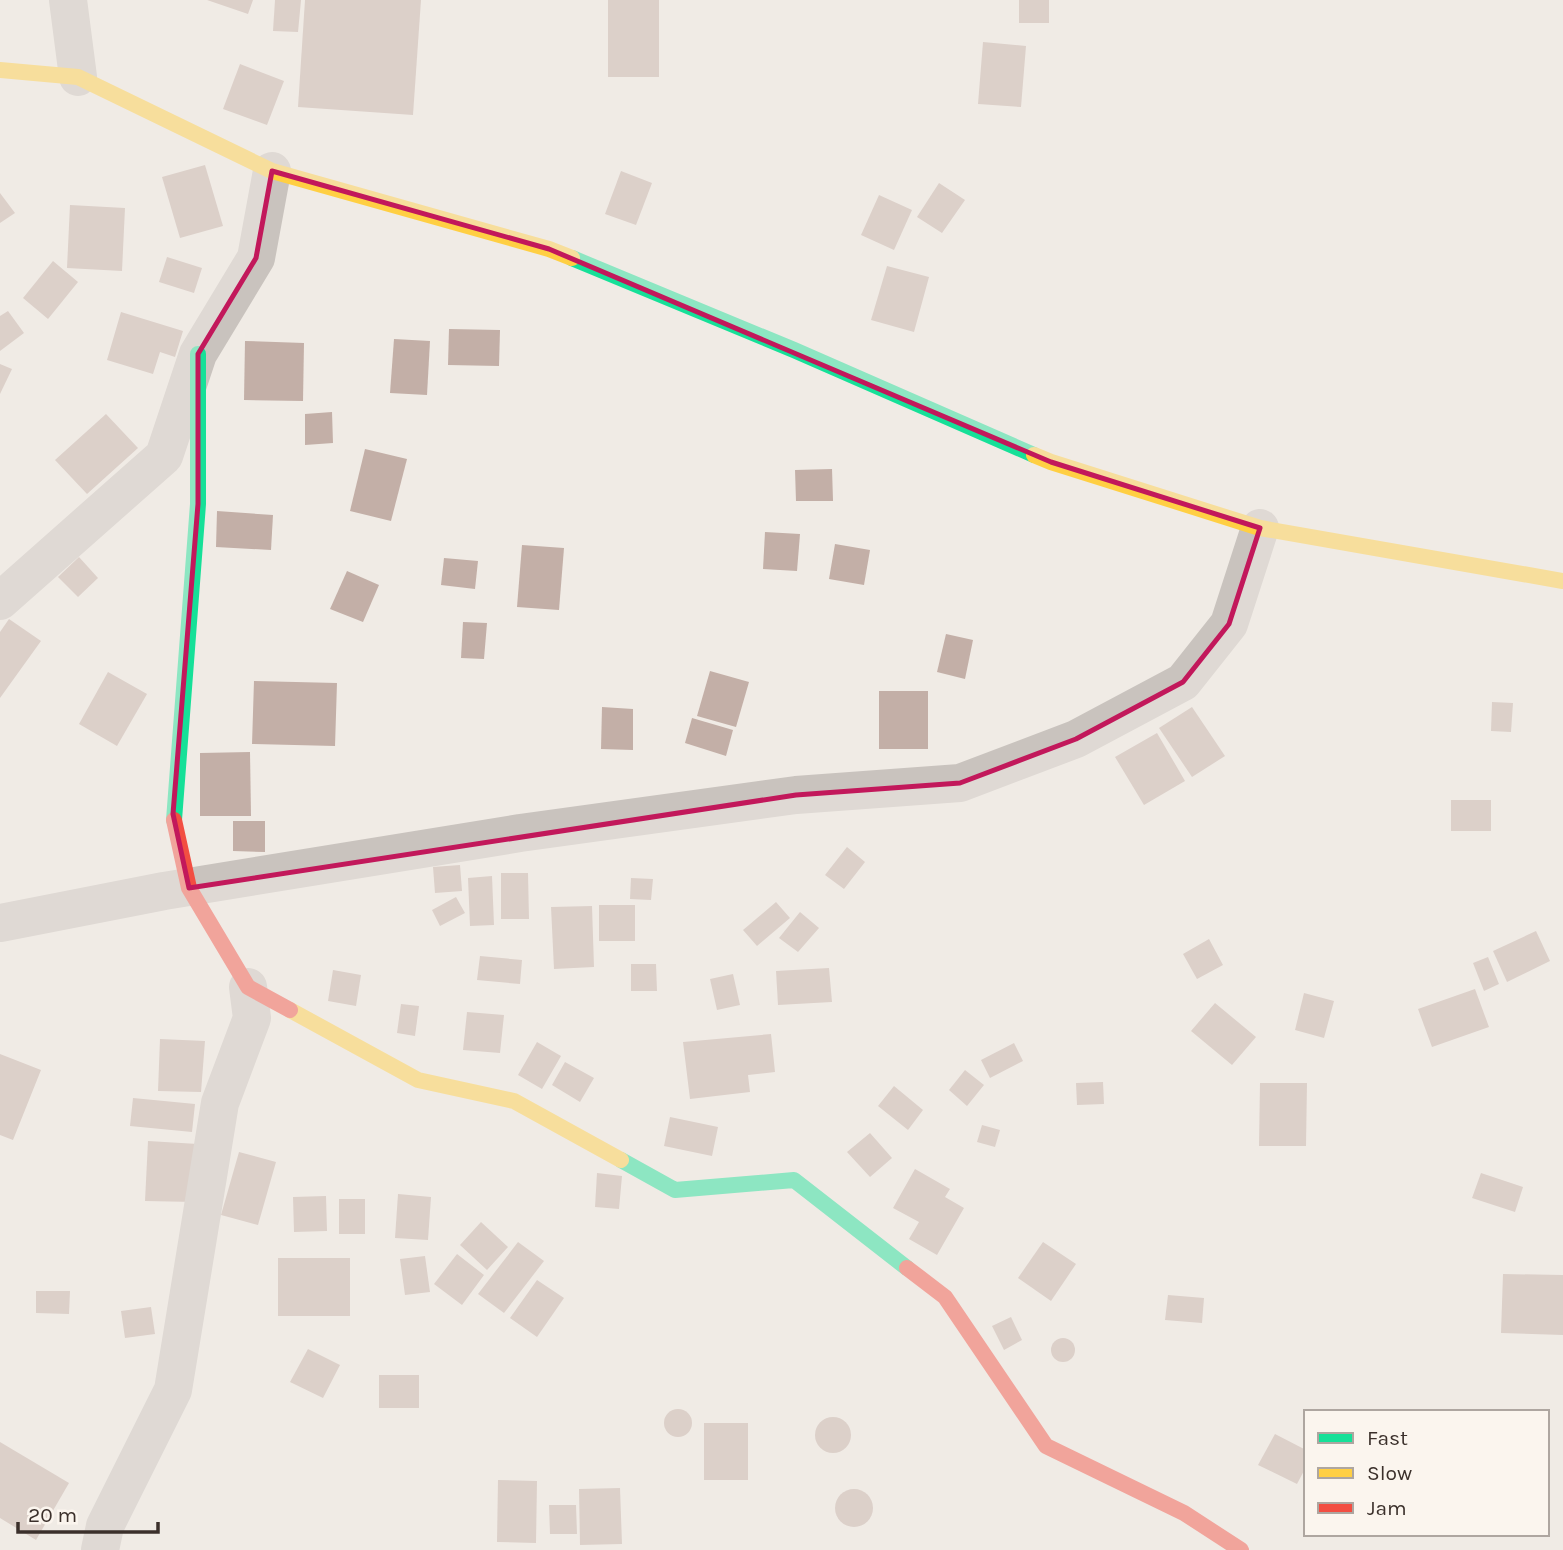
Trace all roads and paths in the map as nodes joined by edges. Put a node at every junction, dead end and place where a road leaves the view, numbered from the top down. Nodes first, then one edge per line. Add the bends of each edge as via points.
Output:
1 (68, 0) edge
2 (0, 70) edge
3 (78, 77) junction
4 (272, 171) junction
5 (198, 354) junction
6 (1260, 528) junction
7 (1563, 581) edge
8 (0, 601) edge
9 (189, 888) junction
10 (0, 923) edge
11 (247, 987) junction
12 (100, 1550) edge
13 (1241, 1550) edge

1 - 3 street
2 - 3 street
3 - 4 street
4 - 5 street via 256,258
4 - 6 street via 549,249 1051,462
5 - 8 street via 164,456
5 - 9 street via 198,504 173,814
6 - 7 street
6 - 9 street via 1229,624 1183,682 1076,739 960,783 796,795
9 - 10 street
9 - 11 street
11 - 12 street via 252,1018 220,1103 173,1390 105,1525
11 - 13 street via 418,1080 514,1101 675,1190 794,1180 945,1297 1046,1446 1184,1513

